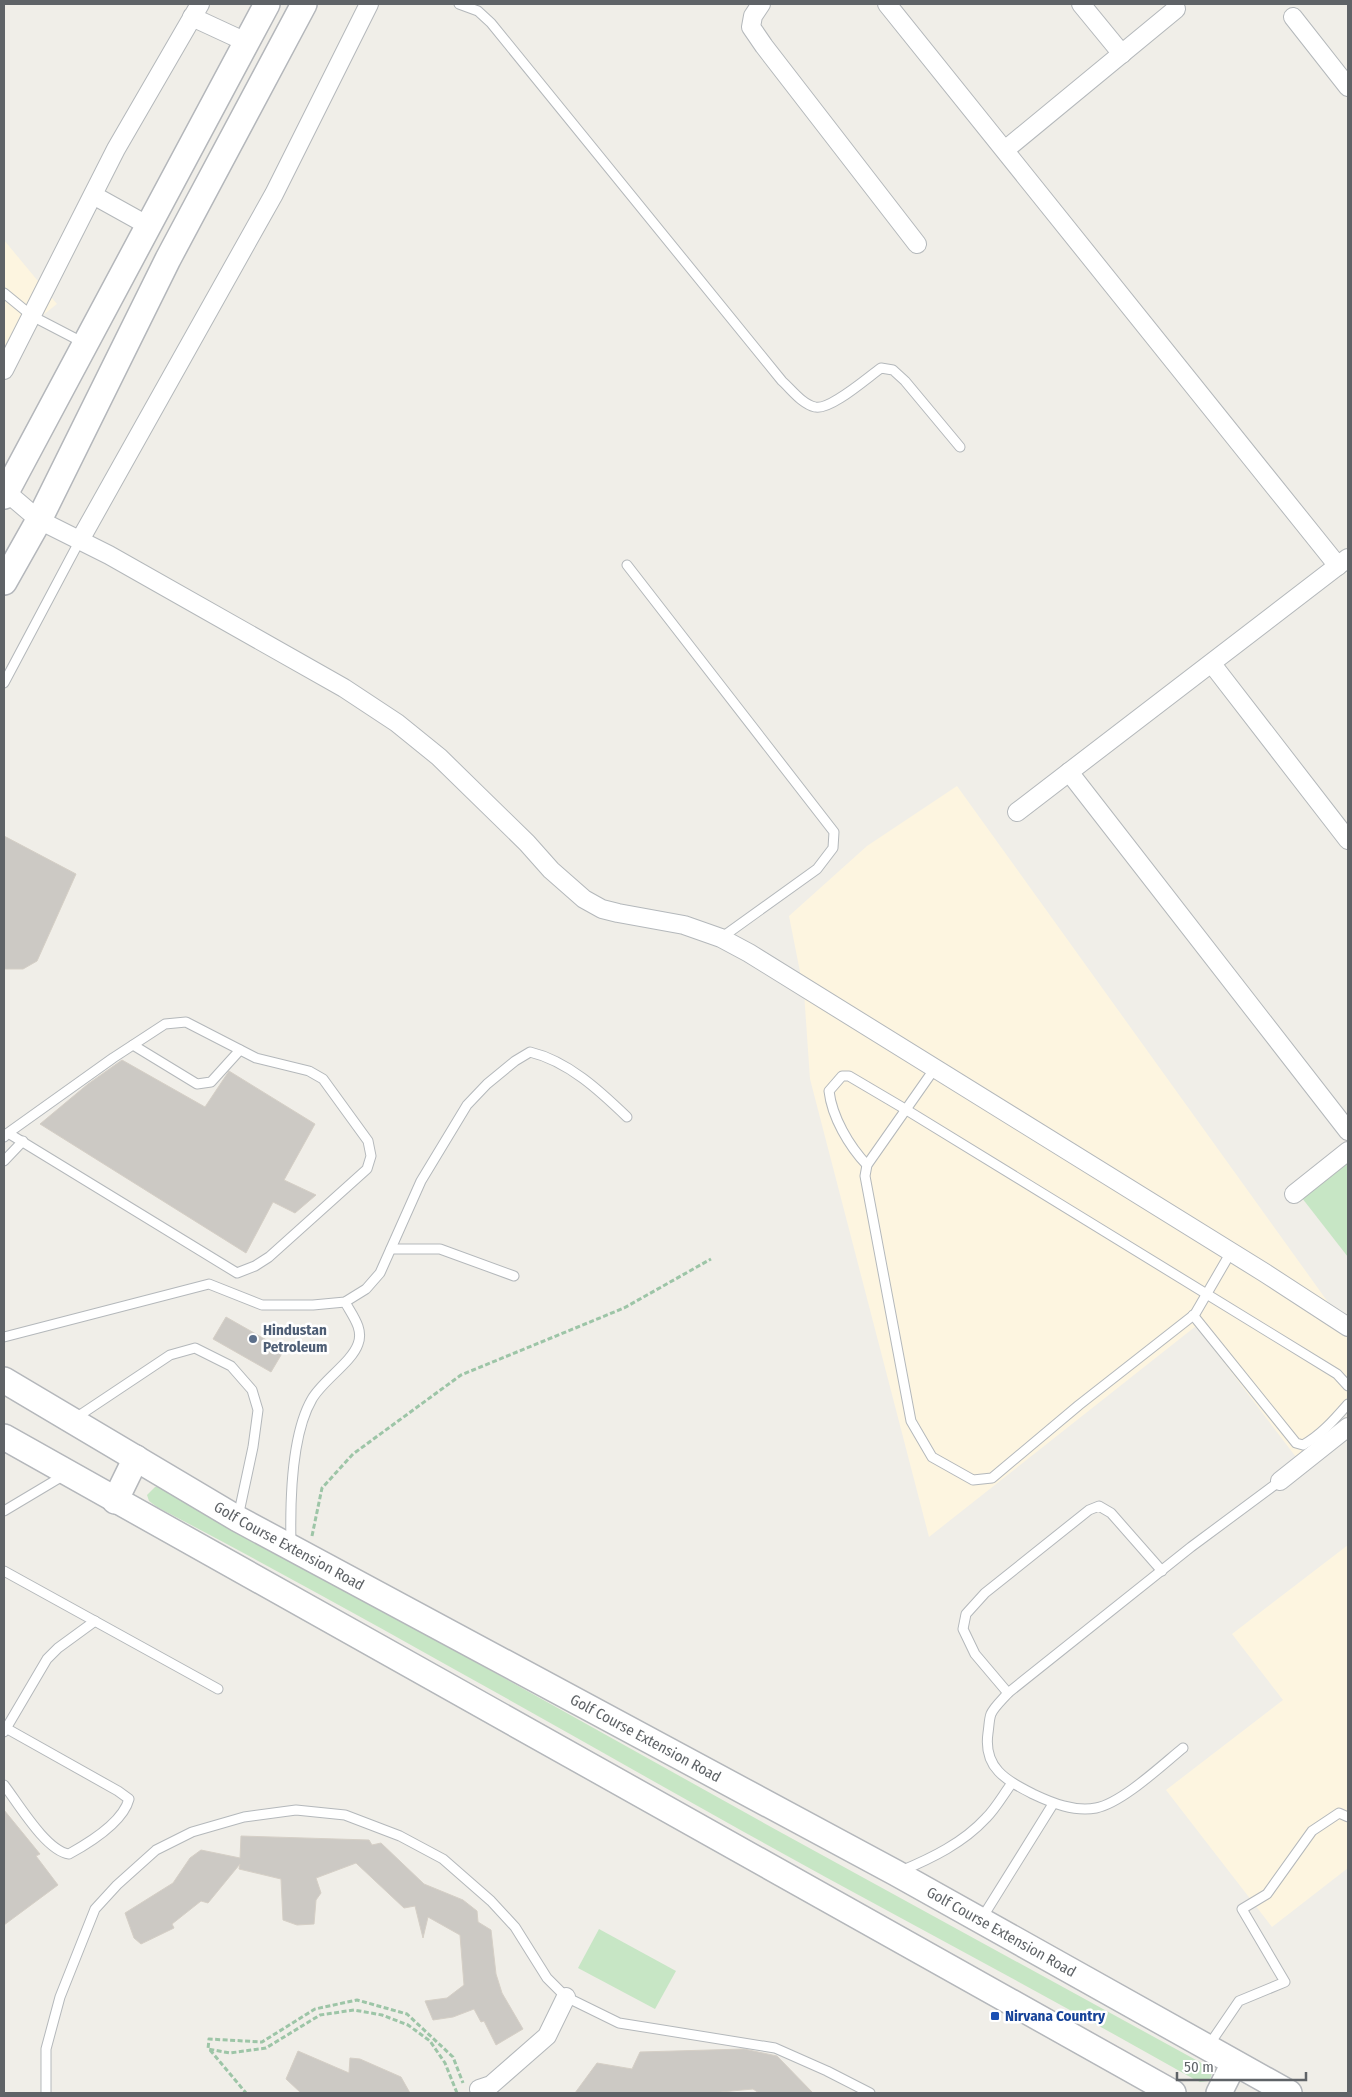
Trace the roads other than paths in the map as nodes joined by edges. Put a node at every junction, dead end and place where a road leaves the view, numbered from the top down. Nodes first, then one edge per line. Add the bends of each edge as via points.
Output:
1 (266, 4) edge
2 (304, 4) edge
3 (369, 4) edge
4 (459, 4) edge
5 (761, 4) edge
6 (887, 4) edge
7 (1081, 4) edge
8 (1176, 9) dead end
9 (196, 11) edge
10 (1293, 17) dead end
11 (246, 42) junction
12 (1122, 54) junction
13 (1348, 87) edge
14 (1005, 150) junction
15 (93, 195) junction
16 (148, 225) junction
17 (917, 244) dead end
18 (4, 294) edge
19 (32, 316) junction
20 (85, 343) junction
21 (4, 370) edge
22 (960, 447) dead end
23 (5, 492) edge
24 (39, 520) junction
25 (80, 540) junction
26 (1343, 562) edge
27 (627, 565) dead end
28 (4, 582) edge
29 (1212, 664) junction
30 (4, 683) edge
31 (1070, 772) junction
32 (1018, 812) dead end
33 (1348, 840) edge
34 (721, 938) junction
35 (133, 1045) junction
36 (240, 1050) junction
37 (935, 1068) junction
38 (905, 1109) junction
39 (627, 1117) dead end
40 (1348, 1131) edge
41 (6, 1135) edge
42 (23, 1140) junction
43 (1348, 1151) edge
44 (4, 1161) edge
45 (867, 1165) junction
46 (1294, 1194) dead end
47 (391, 1249) junction
48 (1231, 1252) junction
49 (514, 1276) dead end
50 (1206, 1295) junction
51 (345, 1302) junction
52 (1193, 1315) junction
53 (1348, 1327) edge
54 (4, 1337) edge
55 (4, 1380) edge
56 (1348, 1386) edge
57 (1348, 1404) edge
58 (72, 1421) junction
59 (1348, 1427) edge
60 (4, 1437) edge
61 (136, 1458) junction
62 (67, 1473) junction
63 (1280, 1480) joint
64 (115, 1501) junction
65 (4, 1511) edge
66 (238, 1518) junction
67 (299, 1552) junction
68 (4, 1571) edge
69 (1162, 1571) junction
70 (95, 1621) junction
71 (218, 1689) dead end
72 (1008, 1693) junction
73 (4, 1729) edge
74 (1184, 1748) dead end
75 (1012, 1783) junction
76 (4, 1785) edge
77 (1053, 1804) junction
78 (1348, 1817) edge
79 (896, 1873) junction
80 (981, 1921) junction
81 (566, 1997) junction
82 (1207, 2048) junction
83 (1234, 2063) junction
84 (1255, 2085) edge
85 (472, 2087) road end
86 (46, 2093) edge
87 (870, 2093) edge
88 (1173, 2093) edge
89 (1219, 2093) edge
90 (1289, 2093) edge

1 - 11 main road
2 - 24 main road via 168,259
3 - 25 street via 274,194
4 - 22 lane via 478,11 491,23 776,373 804,402 817,408 831,404 881,368 893,370
5 - 17 street via 751,26 759,40
6 - 14 street
7 - 12 street
8 - 12 street
9 - 11 street
9 - 15 street
10 - 13 street
11 - 16 main road
12 - 14 street
14 - 26 street
15 - 16 street
15 - 19 street
16 - 20 main road
18 - 19 lane
19 - 20 lane
19 - 21 street
20 - 23 main road
23 - 24 street
24 - 25 street
24 - 28 main road
25 - 30 lane
25 - 34 street via 344,688 397,723 439,757 584,899 602,909 684,925
26 - 29 street
27 - 34 lane via 834,832 833,848 817,869
29 - 31 street
29 - 33 street
31 - 32 street
31 - 40 street
34 - 37 street
35 - 36 lane via 166,1024 186,1022
35 - 36 lane via 197,1084 211,1082
35 - 41 lane
36 - 42 lane via 256,1058 309,1071 323,1079 368,1141 371,1156 367,1169 255,1266 237,1273
37 - 38 lane
37 - 48 street
38 - 45 lane
38 - 45 lane via 849,1076 842,1076 829,1091 830,1104 841,1127
38 - 50 lane
39 - 47 lane via 584,1079 545,1056 530,1052 487,1084 467,1105 421,1181
41 - 42 lane
42 - 44 lane
43 - 46 street
45 - 52 lane via 865,1176 911,1421 932,1457 973,1480 992,1478
47 - 49 lane via 440,1249
47 - 51 lane via 380,1273 366,1289
48 - 50 lane
48 - 53 street
50 - 52 lane
50 - 56 lane via 1337,1374
51 - 54 lane via 262,1305 209,1284
51 - 67 lane via 360,1331 358,1344 313,1398 304,1418 291,1513
52 - 57 lane via 1296,1443 1304,1445 1313,1440
55 - 58 main road, Golf Course Extension Road
58 - 61 main road, Golf Course Extension Road
58 - 66 lane via 170,1355 194,1348 231,1366 252,1390 258,1410
59 - 63 street
60 - 62 main road
61 - 64 main road
61 - 66 main road, Golf Course Extension Road
62 - 64 main road
62 - 65 lane
63 - 69 lane
64 - 88 main road
66 - 67 main road, Golf Course Extension Road
67 - 79 main road, Golf Course Extension Road
68 - 70 lane
69 - 72 lane
69 - 72 lane via 1112,1513 1100,1506 1089,1510 985,1593 966,1614 963,1629 975,1654
70 - 71 lane
70 - 73 lane via 47,1659
72 - 75 lane via 991,1713 986,1743 992,1764
73 - 76 lane via 129,1799 119,1819 69,1854 62,1853 46,1840
74 - 77 lane via 1109,1804 1095,1808
75 - 77 lane
75 - 79 lane via 988,1816 970,1833 928,1860
77 - 80 lane
78 - 82 lane via 1339,1813 1312,1831 1267,1894 1242,1909 1285,1982 1239,2001
79 - 80 main road, Golf Course Extension Road
80 - 82 main road, Golf Course Extension Road
81 - 85 street via 547,2036 491,2085
81 - 86 lane via 547,1978 515,1927 491,1901 443,1860 400,1836 345,1815 296,1810 244,1817 192,1832 156,1850 95,1909 60,1997 46,2049
81 - 87 lane via 619,2023 775,2048
82 - 83 main road, Golf Course Extension Road
83 - 84 main road, Golf Course Extension Road
83 - 89 main road
84 - 90 main road, Golf Course Extension Road

